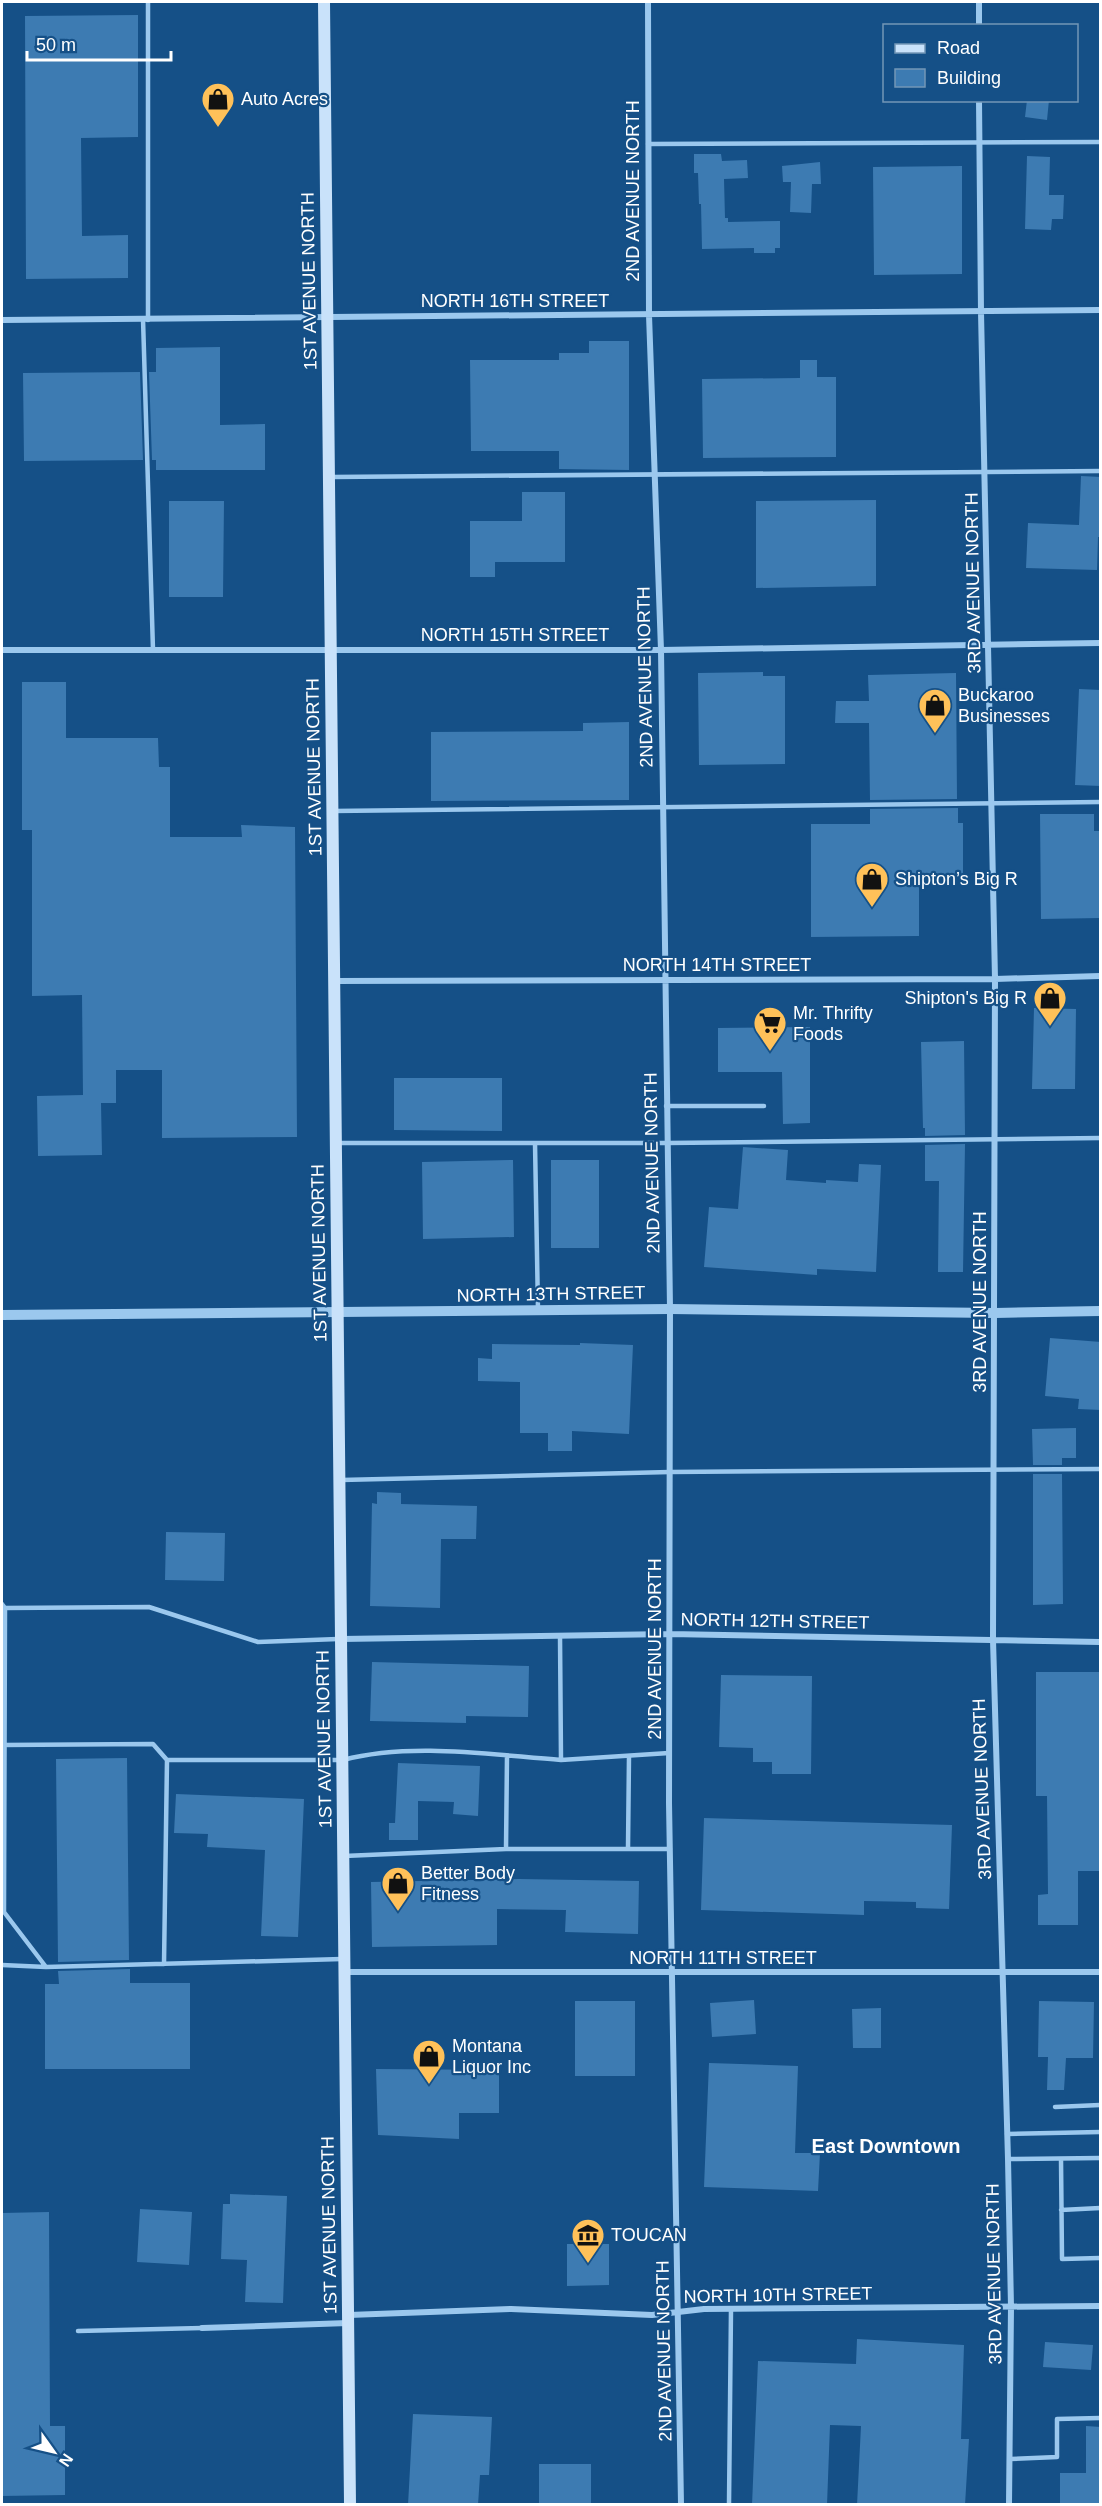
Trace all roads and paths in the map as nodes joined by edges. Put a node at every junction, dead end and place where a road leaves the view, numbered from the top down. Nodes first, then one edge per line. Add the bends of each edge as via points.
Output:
1 (148, 2) edge
2 (324, 2) edge
3 (648, 2) edge
4 (979, 2) edge
5 (979, 24) edge
6 (979, 102) edge
7 (1101, 142) edge
8 (648, 144) junction
9 (980, 144) junction
10 (1101, 310) edge
11 (981, 312) junction
12 (649, 315) junction
13 (327, 317) junction
14 (145, 320) junction
15 (2, 321) edge
16 (1101, 471) edge
17 (986, 474) junction
18 (655, 476) junction
19 (329, 477) junction
20 (1101, 643) edge
21 (989, 644) junction
22 (331, 649) junction
23 (2, 650) edge
24 (153, 650) junction
25 (661, 650) junction
26 (1101, 802) edge
27 (992, 805) junction
28 (662, 809) junction
29 (333, 811) junction
30 (1101, 976) edge
31 (994, 979) junction
32 (334, 981) junction
33 (664, 981) junction
34 (666, 1106) junction
35 (764, 1106) dead end
36 (995, 1138) junction
37 (1101, 1138) edge
38 (336, 1143) junction
39 (535, 1143) junction
40 (667, 1143) junction
41 (670, 1309) junction
42 (538, 1310) junction
43 (1101, 1311) edge
44 (338, 1313) junction
45 (995, 1313) junction
46 (2, 1315) edge
47 (1101, 1469) edge
48 (994, 1471) junction
49 (670, 1472) junction
50 (339, 1480) junction
51 (3, 1606) edge
52 (670, 1634) junction
53 (560, 1636) junction
54 (341, 1639) junction
55 (993, 1640) junction
56 (1101, 1642) edge
57 (2, 1745) edge
58 (669, 1753) junction
59 (507, 1756) junction
60 (629, 1756) junction
61 (167, 1760) junction
62 (343, 1760) junction
63 (561, 1760) junction
64 (628, 1848) junction
65 (506, 1849) junction
66 (670, 1849) junction
67 (344, 1856) junction
68 (345, 1959) junction
69 (164, 1964) junction
70 (2, 1965) edge
71 (46, 1967) junction
72 (345, 1972) junction
73 (1101, 1972) edge
74 (673, 1973) junction
75 (1002, 1973) junction
76 (1101, 2105) edge
77 (1055, 2107) dead end
78 (1101, 2132) edge
79 (1007, 2134) junction
80 (1101, 2158) edge
81 (1008, 2159) junction
82 (1060, 2159) junction
83 (1101, 2208) edge
84 (1061, 2210) junction
85 (1101, 2258) edge
86 (1101, 2306) edge
87 (1011, 2307) junction
88 (731, 2309) junction
89 (678, 2312) junction
90 (349, 2319) junction
91 (202, 2328) joint
92 (78, 2331) dead end
93 (1101, 2418) edge
94 (1010, 2458) junction
95 (350, 2505) edge
96 (681, 2505) edge
97 (729, 2505) edge
98 (1009, 2505) edge

1 - 14 lane
2 - 13 main road, 1ST AVENUE NORTH
3 - 8 street, 2ND AVENUE NORTH
4 - 5 street
6 - 9 street, 3RD AVENUE NORTH
7 - 9 lane
8 - 9 lane
8 - 12 street, 2ND AVENUE NORTH
9 - 11 street, 3RD AVENUE NORTH
10 - 11 street, NORTH 16TH STREET
11 - 12 street, NORTH 16TH STREET
11 - 17 street, 3RD AVENUE NORTH
12 - 13 street, NORTH 16TH STREET
12 - 18 street, 2ND AVENUE NORTH
13 - 14 street, NORTH 16TH STREET
13 - 19 main road, 1ST AVENUE NORTH
14 - 15 street, NORTH 16TH STREET
14 - 24 lane
16 - 17 lane
17 - 18 lane
17 - 21 street, 3RD AVENUE NORTH
18 - 19 lane
18 - 25 street, 2ND AVENUE NORTH
19 - 22 main road, 1ST AVENUE NORTH
20 - 21 street, NORTH 15TH STREET
21 - 25 street, NORTH 15TH STREET
21 - 27 street, 3RD AVENUE NORTH
22 - 24 street, NORTH 15TH STREET
22 - 25 street, NORTH 15TH STREET
22 - 29 main road, 1ST AVENUE NORTH
23 - 24 street, NORTH 15TH STREET
25 - 28 street, 2ND AVENUE NORTH
26 - 27 lane
27 - 28 lane
27 - 31 street, 3RD AVENUE NORTH
28 - 29 lane
28 - 33 street, 2ND AVENUE NORTH
29 - 32 main road, 1ST AVENUE NORTH
30 - 31 street, NORTH 14TH STREET
31 - 33 street, NORTH 14TH STREET
31 - 36 street, 3RD AVENUE NORTH
32 - 33 street, NORTH 14TH STREET
32 - 38 main road, 1ST AVENUE NORTH
33 - 34 street, 2ND AVENUE NORTH
34 - 35 lane
34 - 40 street, 2ND AVENUE NORTH
36 - 37 lane
36 - 40 lane
36 - 45 street, 3RD AVENUE NORTH
38 - 39 lane
38 - 44 main road, 1ST AVENUE NORTH
39 - 40 lane
39 - 42 lane
40 - 41 street, 2ND AVENUE NORTH
41 - 42 street, NORTH 13TH STREET
41 - 45 street, NORTH 13TH STREET
41 - 49 street, 2ND AVENUE NORTH
42 - 44 street, NORTH 13TH STREET
43 - 45 street, NORTH 13TH STREET
44 - 46 street, NORTH 13TH STREET
44 - 50 main road, 1ST AVENUE NORTH
45 - 48 street, 3RD AVENUE NORTH
47 - 48 lane
48 - 49 lane
48 - 55 street, 3RD AVENUE NORTH
49 - 50 lane
49 - 52 street, 2ND AVENUE NORTH
50 - 54 main road, 1ST AVENUE NORTH
51 - 54 lane via 149,1607 258,1642
51 - 57 lane
52 - 53 street, NORTH 12TH STREET
52 - 55 street, NORTH 12TH STREET
52 - 58 street, 2ND AVENUE NORTH
53 - 54 street, NORTH 12TH STREET
53 - 63 lane
54 - 62 main road, 1ST AVENUE NORTH
55 - 56 street, NORTH 12TH STREET
55 - 75 street, 3RD AVENUE NORTH
57 - 61 lane via 153,1744
57 - 71 lane via 4,1912
58 - 60 lane
58 - 66 street, 2ND AVENUE NORTH
59 - 62 lane via 370,1753
59 - 63 lane
59 - 65 lane
60 - 63 lane
60 - 64 lane
61 - 62 lane
61 - 69 lane
62 - 67 main road, 1ST AVENUE NORTH
64 - 65 lane
64 - 66 lane
65 - 67 lane
66 - 74 street, 2ND AVENUE NORTH
67 - 68 main road, 1ST AVENUE NORTH
68 - 69 lane
68 - 72 main road, 1ST AVENUE NORTH
69 - 71 lane
70 - 71 lane
72 - 74 street, NORTH 11TH STREET
72 - 90 main road, 1ST AVENUE NORTH
73 - 75 street, NORTH 11TH STREET
74 - 75 street, NORTH 11TH STREET
74 - 89 street, 2ND AVENUE NORTH
75 - 79 street, 3RD AVENUE NORTH
76 - 77 lane
78 - 79 lane
79 - 81 street, 3RD AVENUE NORTH
80 - 82 lane
81 - 82 lane
81 - 87 street, 3RD AVENUE NORTH
82 - 84 lane
83 - 84 lane
84 - 85 lane via 1062,2259
86 - 87 street, NORTH 10TH STREET
87 - 88 street, NORTH 10TH STREET
87 - 94 street, 3RD AVENUE NORTH
88 - 89 street, NORTH 10TH STREET
88 - 97 lane
89 - 90 street, NORTH 10TH STREET via 652,2315 511,2309
89 - 96 street, 2ND AVENUE NORTH
90 - 91 street, NORTH 10TH STREET
90 - 95 main road, 1ST AVENUE NORTH
91 - 92 lane
93 - 94 lane via 1058,2419 1057,2457
94 - 98 street, 3RD AVENUE NORTH

